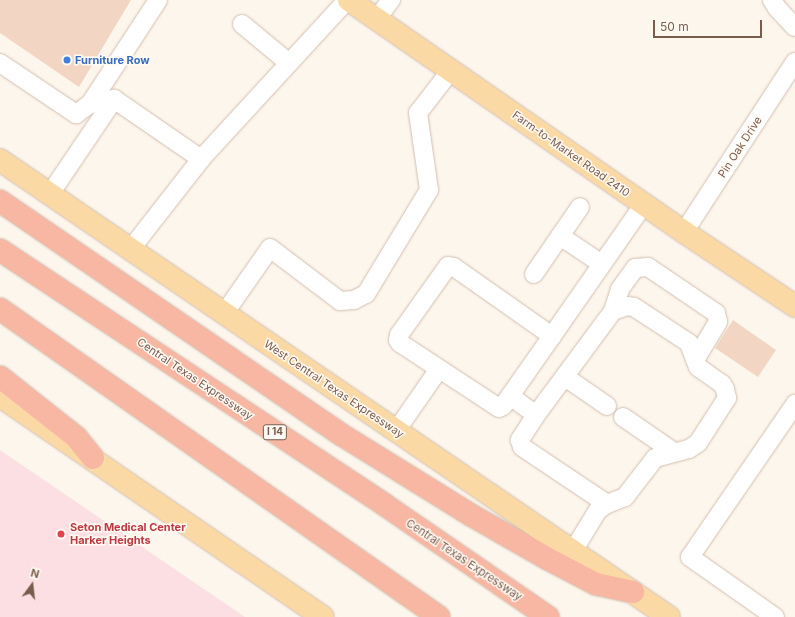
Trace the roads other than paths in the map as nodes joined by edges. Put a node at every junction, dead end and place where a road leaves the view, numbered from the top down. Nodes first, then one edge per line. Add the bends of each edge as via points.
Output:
1 (158, 0) edge
2 (348, 0) edge
3 (391, 0) edge
4 (772, 0) edge
5 (377, 19) junction
6 (242, 24) dead end
7 (795, 27) edge
8 (795, 62) edge
9 (0, 63) edge
10 (289, 63) junction
11 (451, 70) junction
12 (0, 160) edge
13 (201, 160) junction
14 (50, 194) junction
15 (0, 201) edge
16 (644, 204) junction
17 (580, 207) dead end
18 (684, 232) junction
19 (560, 236) junction
20 (0, 250) edge
21 (130, 250) junction
22 (602, 264) junction
23 (534, 274) dead end
24 (795, 306) edge
25 (0, 309) edge
26 (613, 312) junction
27 (224, 314) junction
28 (552, 336) junction
29 (695, 360) junction
30 (439, 369) junction
31 (565, 377) junction
32 (0, 378) edge
33 (0, 396) edge
34 (510, 396) junction
35 (795, 404) edge
36 (607, 406) dead end
37 (536, 415) junction
38 (623, 417) dead end
39 (396, 431) junction
40 (674, 452) junction
41 (93, 458) junction
42 (607, 504) junction
43 (573, 551) junction
44 (633, 592) junction
45 (323, 617) edge
46 (440, 617) edge
47 (548, 617) edge
48 (669, 617) edge
49 (775, 617) edge

1 - 9 street via 90,104 76,114
2 - 5 main road, Farm-to-Market Road 2410
2 - 10 street
3 - 5 street
4 - 7 street
5 - 11 main road, Farm-to-Market Road 2410
6 - 10 street
8 - 18 street, Pin Oak Drive
10 - 13 street
11 - 16 main road, Farm-to-Market Road 2410
11 - 27 street via 418,113 429,190 366,294 354,300 340,301 270,248
12 - 14 main road, West Central Texas Expressway
13 - 14 street via 114,99
13 - 21 street
14 - 21 main road, West Central Texas Expressway
15 - 44 highway via 342,435 548,559 596,584
16 - 18 main road, Farm-to-Market Road 2410
16 - 22 street
17 - 19 street
18 - 24 main road, Farm-to-Market Road 2410
19 - 22 street
19 - 23 street
20 - 47 highway, Central Texas Expressway / I 14 via 385,505
21 - 27 main road, West Central Texas Expressway
22 - 28 street
25 - 46 highway
26 - 29 street via 627,306 634,307 689,343
26 - 29 street via 620,289 635,268 648,267 716,313 718,322
26 - 31 street
27 - 39 main road, West Central Texas Expressway
28 - 30 street via 454,267 448,266 403,329 398,340
28 - 34 street
29 - 40 street via 701,370 722,384 727,398 698,443 694,447
30 - 34 street via 499,408
30 - 39 street
31 - 36 street
31 - 37 street
32 - 41 highway via 76,437
33 - 41 main road
34 - 37 street
35 - 49 street via 690,557
37 - 42 street via 522,436 522,447
38 - 40 street
39 - 43 main road, West Central Texas Expressway
40 - 42 street via 655,458 624,497
41 - 45 main road
42 - 43 street via 598,510
43 - 44 main road, West Central Texas Expressway
44 - 48 main road, West Central Texas Expressway

